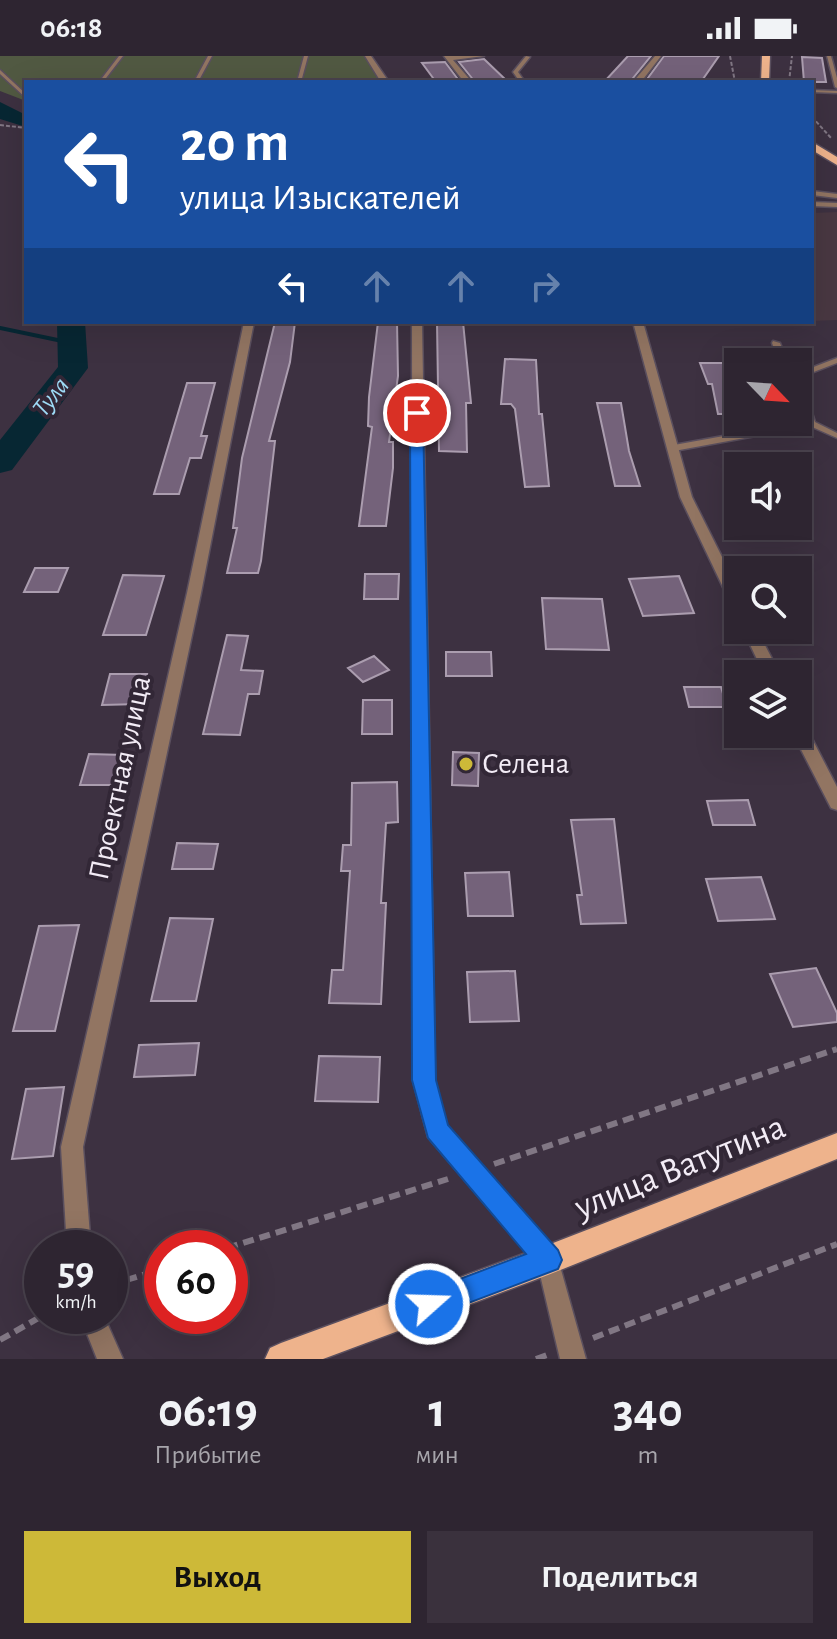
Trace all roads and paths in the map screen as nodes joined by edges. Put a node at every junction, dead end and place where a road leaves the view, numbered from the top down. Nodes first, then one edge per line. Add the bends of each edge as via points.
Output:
1 (121, 56) edge
2 (210, 56) edge
3 (306, 56) edge
4 (368, 56) edge
5 (481, 56) edge
6 (513, 56) edge
7 (658, 56) edge
8 (730, 56) edge
9 (766, 56) edge
10 (792, 56) edge
11 (829, 56) edge
12 (447, 57) edge
13 (529, 57) edge
14 (0, 71) edge
15 (103, 80) edge
16 (197, 80) edge
17 (300, 80) edge
18 (384, 80) edge
19 (466, 80) edge
20 (521, 80) edge
21 (639, 80) edge
22 (735, 80) edge
23 (765, 80) edge
24 (789, 80) edge
25 (837, 90) edge
26 (814, 91) edge
27 (24, 95) edge
28 (814, 119) edge
29 (0, 125) edge
30 (24, 128) edge
31 (837, 143) edge
32 (814, 146) edge
33 (837, 162) edge
34 (814, 193) edge
35 (837, 196) edge
36 (814, 204) edge
37 (837, 205) edge
38 (249, 324) edge
39 (417, 324) edge
40 (639, 324) edge
41 (776, 343) dead end
42 (778, 348) edge
43 (837, 360) edge
44 (812, 370) edge
45 (812, 424) edge
46 (740, 436) edge
47 (837, 436) edge
48 (674, 448) junction
49 (724, 575) edge
50 (809, 748) edge
51 (837, 804) edge
52 (837, 1049) edge
53 (837, 1146) edge
54 (474, 1170) junction
55 (78, 1230) edge
56 (248, 1241) edge
57 (837, 1244) edge
58 (548, 1260) junction
59 (24, 1326) edge
60 (100, 1334) edge
61 (0, 1340) edge
62 (571, 1353) edge
63 (110, 1359) edge
64 (281, 1359) edge
65 (536, 1359) edge

1 - 15 lane
2 - 16 lane
3 - 17 lane
4 - 18 street
5 - 12 street
6 - 13 street
7 - 21 street
8 - 22 path
9 - 23 main road
10 - 24 path
11 - 25 lane
12 - 19 street
13 - 20 lane via 515,72
14 - 27 lane
25 - 26 lane
28 - 31 path
29 - 30 path
32 - 33 main road
34 - 35 lane
36 - 37 lane
38 - 55 street, Проектная улица via 72,1147
39 - 54 street via 424,1080 436,1130
40 - 48 street
41 - 42 lane
43 - 44 lane
45 - 47 lane
46 - 48 lane
48 - 49 street via 686,497
50 - 51 street
52 - 54 path
53 - 58 main road, улица Ватутина
54 - 56 path
54 - 58 street
57 - 62 path
58 - 62 street
58 - 64 main road, улица Ватутина
59 - 61 path
60 - 63 street
62 - 65 path

